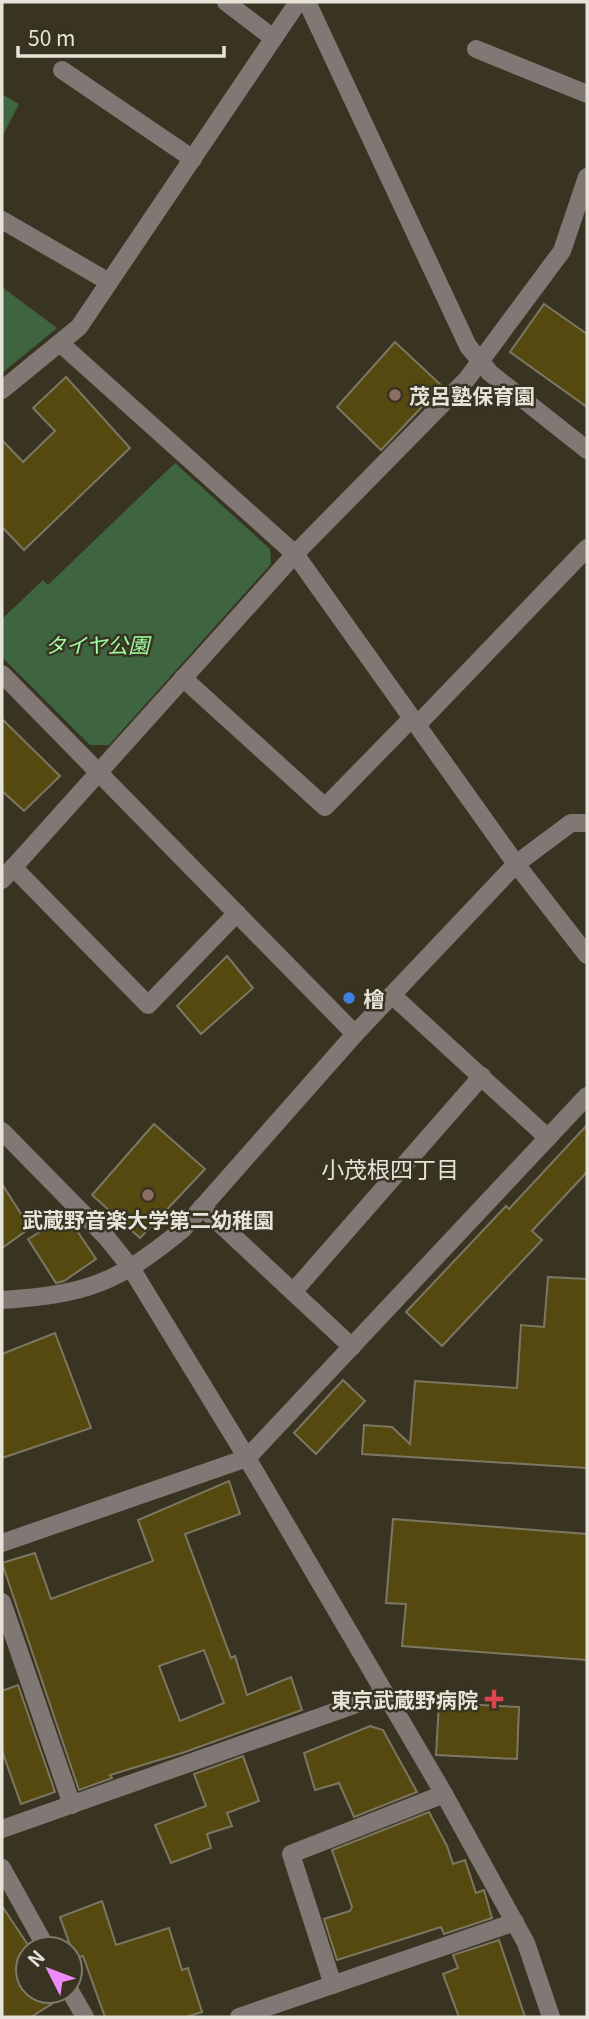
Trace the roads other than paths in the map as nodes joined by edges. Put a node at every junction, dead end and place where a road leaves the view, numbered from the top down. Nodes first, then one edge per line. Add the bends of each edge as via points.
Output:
1 (226, 2) edge
2 (298, 2) edge
3 (307, 2) edge
4 (273, 38) junction
5 (476, 49) dead end
6 (62, 70) dead end
7 (587, 94) edge
8 (193, 159) junction
9 (585, 189) edge
10 (2, 220) edge
11 (109, 282) junction
12 (60, 343) junction
13 (480, 362) junction
14 (2, 390) edge
15 (587, 450) edge
16 (587, 548) edge
17 (295, 554) junction
18 (2, 674) edge
19 (183, 678) junction
20 (414, 721) junction
21 (98, 772) junction
22 (587, 823) edge
23 (516, 864) junction
24 (7, 874) edge
25 (237, 913) junction
26 (587, 955) edge
27 (392, 995) junction
28 (355, 1034) junction
29 (482, 1076) junction
30 (587, 1096) edge
31 (2, 1131) edge
32 (548, 1138) junction
33 (202, 1207) junction
34 (131, 1269) junction
35 (293, 1292) junction
36 (2, 1300) edge
37 (352, 1347) junction
38 (247, 1458) junction
39 (2, 1543) edge
40 (2, 1602) edge
41 (385, 1694) junction
42 (444, 1794) junction
43 (72, 1805) junction
44 (2, 1829) edge
45 (2, 1868) edge
46 (515, 1922) junction
47 (39, 1935) edge
48 (333, 1985) junction
49 (239, 2017) edge
50 (551, 2017) edge

1 - 4 street
2 - 4 street
3 - 13 street via 468,346
4 - 8 street
5 - 7 street
6 - 8 street
8 - 11 street
9 - 13 street via 562,251
10 - 11 street
11 - 12 street via 79,327
12 - 14 street
12 - 17 street
13 - 15 street
13 - 17 street
16 - 20 street
17 - 19 street
17 - 20 street
18 - 21 street
19 - 20 street via 325,807
19 - 21 street
20 - 23 street
21 - 24 street
21 - 25 street
22 - 23 street via 571,823
23 - 26 street
23 - 27 street
24 - 25 street via 148,1005
25 - 28 street
27 - 28 street
27 - 29 street
28 - 33 street
29 - 32 street
29 - 35 street
30 - 32 street
31 - 34 street via 107,1238
32 - 37 street
33 - 34 street via 183,1229
33 - 35 street
34 - 36 street via 76,1291
34 - 38 street
35 - 37 street
37 - 38 street
38 - 39 street
38 - 41 street
40 - 43 street
41 - 42 street
41 - 43 street
42 - 46 street
42 - 48 street via 291,1854
43 - 44 street
45 - 47 street
46 - 48 street
46 - 50 street
48 - 49 street

